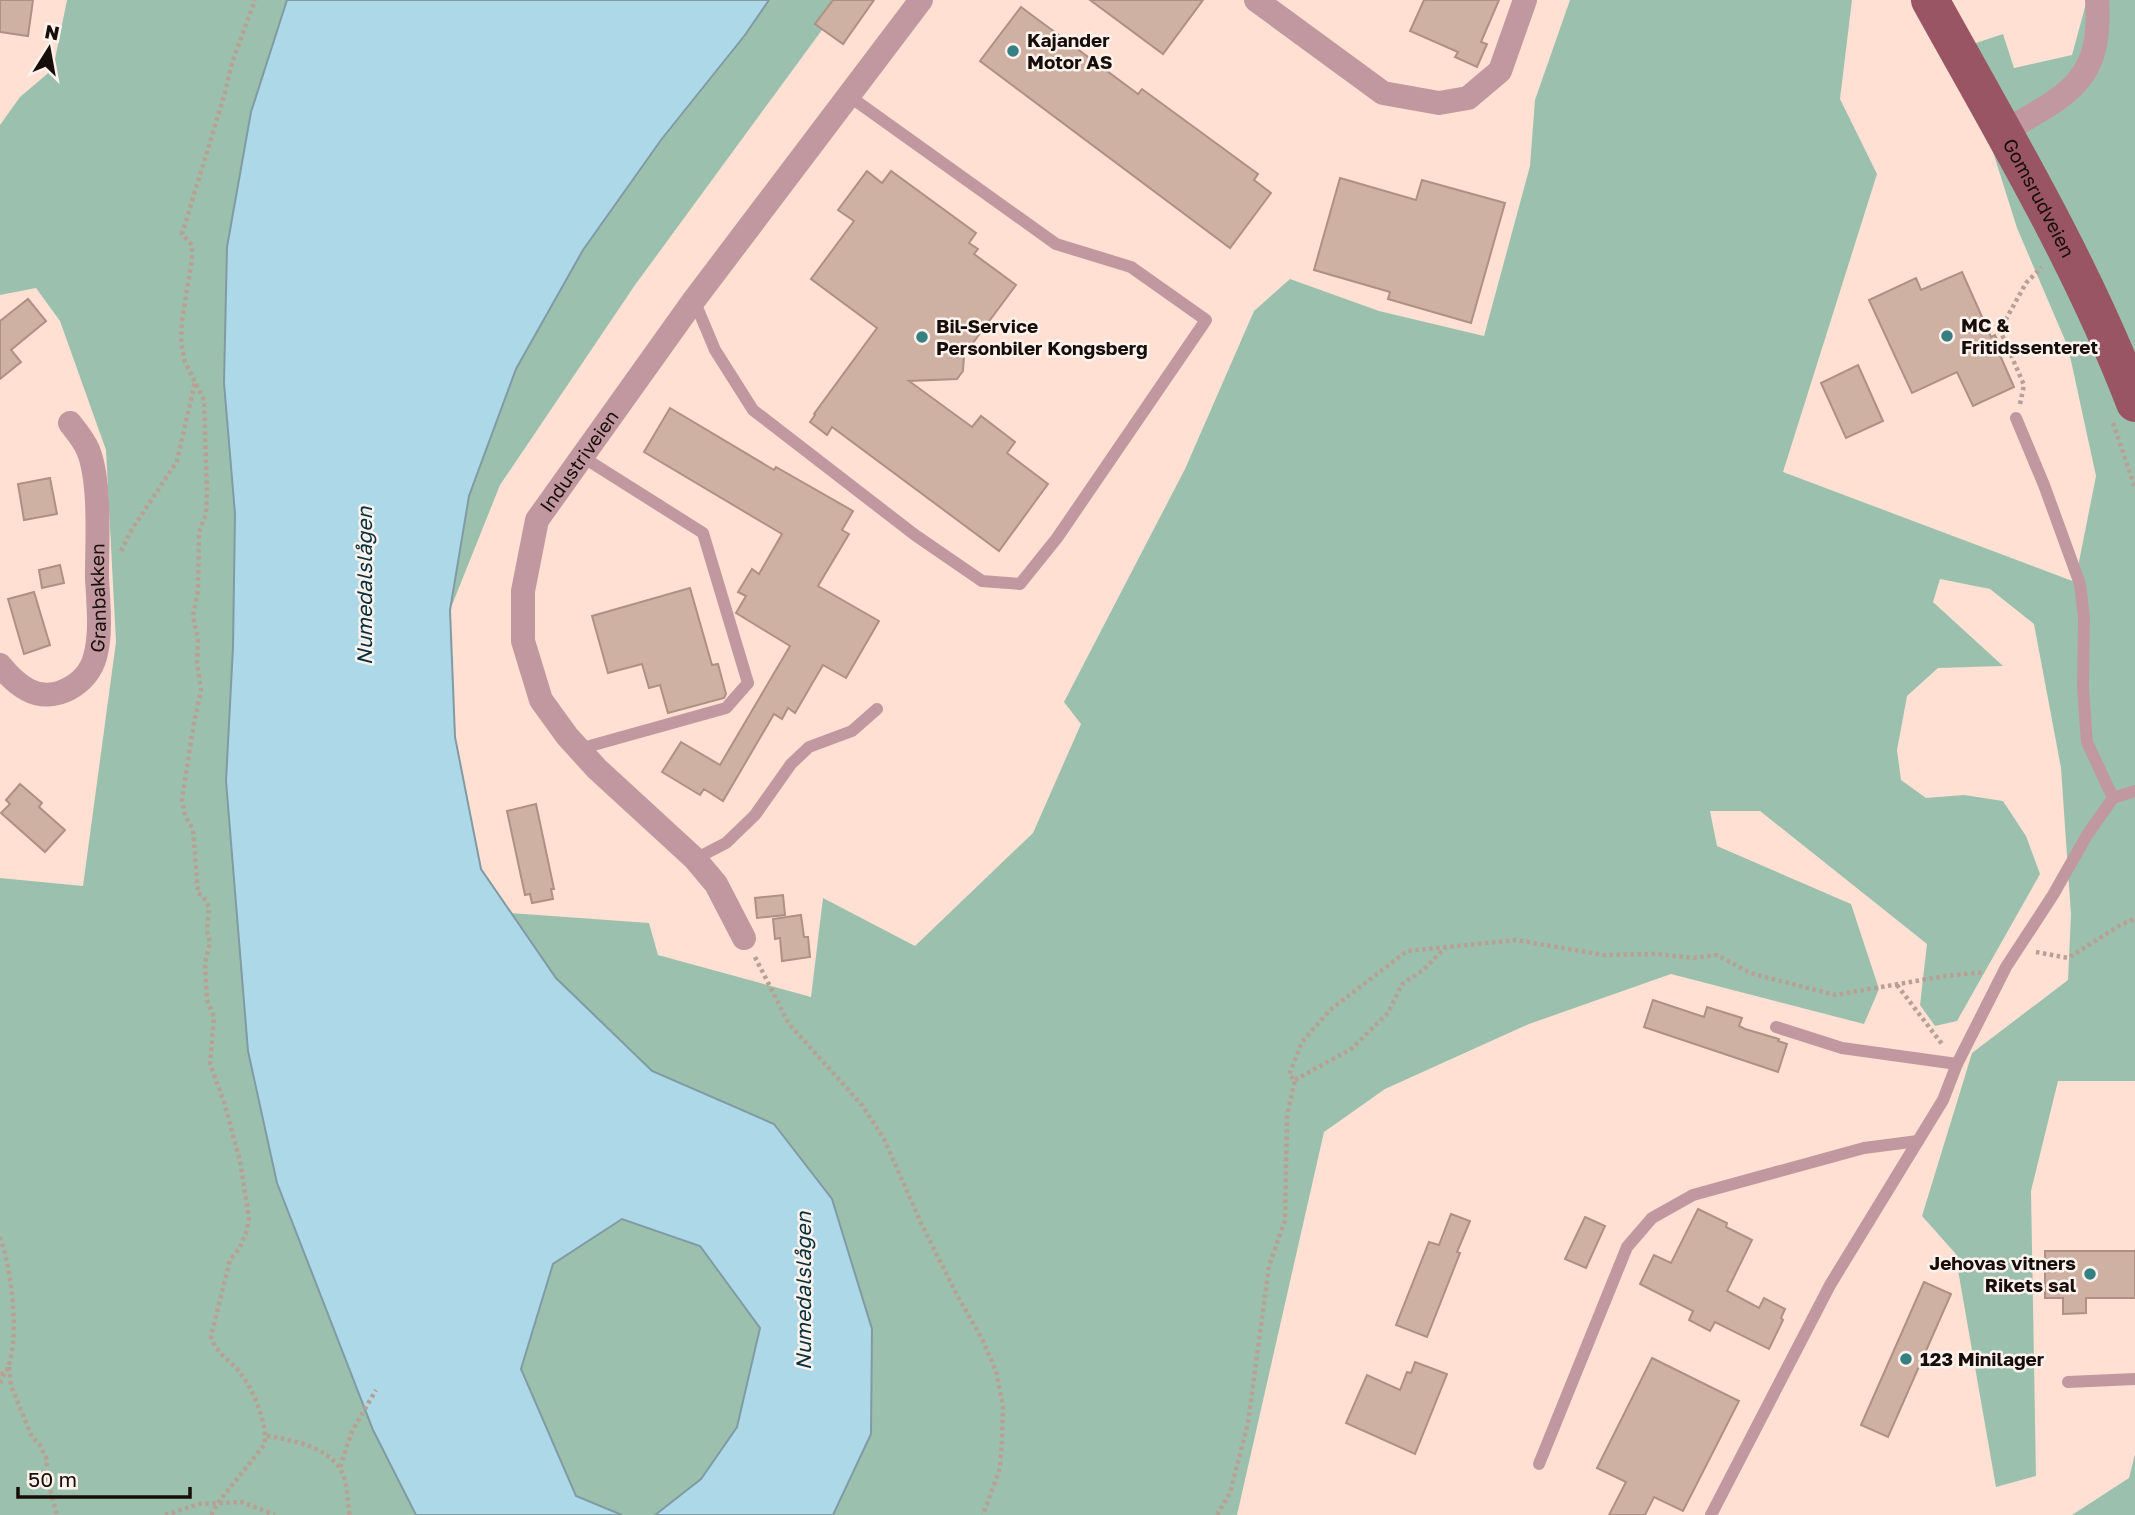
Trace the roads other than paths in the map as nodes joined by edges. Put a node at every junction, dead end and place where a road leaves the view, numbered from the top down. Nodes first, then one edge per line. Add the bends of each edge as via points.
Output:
1 (921, 0) edge
2 (1256, 0) edge
3 (1525, 0) edge
4 (1930, 0) edge
5 (2097, 0) edge
6 (849, 96) junction
7 (2003, 132) junction
8 (694, 300) junction
9 (2135, 403) edge
10 (2017, 418) road end
11 (70, 423) dead end
12 (581, 456) junction
13 (0, 665) edge
14 (877, 709) dead end
15 (579, 749) junction
16 (2135, 791) edge
17 (2113, 798) junction
18 (695, 859) junction
19 (744, 938) road end
20 (1776, 1027) dead end
21 (1957, 1064) junction
22 (1918, 1141) junction
23 (2135, 1379) edge
24 (2067, 1382) dead end
25 (1539, 1464) dead end
26 (1711, 1515) edge

1 - 6 street, Industriveien
2 - 3 street via 1383,93 1439,103 1468,98 1500,71
4 - 7 main road, Gomsrudveien
5 - 7 street via 2099,28 2084,75 2043,109
6 - 8 street, Industriveien
6 - 8 lane via 1056,244 1131,267 1206,320 1057,538 1020,584 982,581 752,410 715,350
7 - 9 main road, Gomsrudveien via 2098,313
8 - 12 street, Industriveien
10 - 17 lane via 2080,584 2087,742
11 - 13 street, Granbakken via 88,449 95,476 95,658 82,679 65,692 47,694 30,691
12 - 15 street, Industriveien via 537,520 523,591 523,641 541,700
12 - 15 lane via 703,533 748,683 726,708
14 - 18 lane via 852,731 809,747 726,843
15 - 18 street, Industriveien
16 - 17 lane
17 - 21 lane via 2006,967
18 - 19 street, Industriveien via 716,884
20 - 21 lane via 1842,1048
21 - 22 lane via 1943,1100
22 - 25 lane via 1864,1148 1692,1195 1652,1219 1628,1247
22 - 26 lane via 1830,1285
23 - 24 lane

